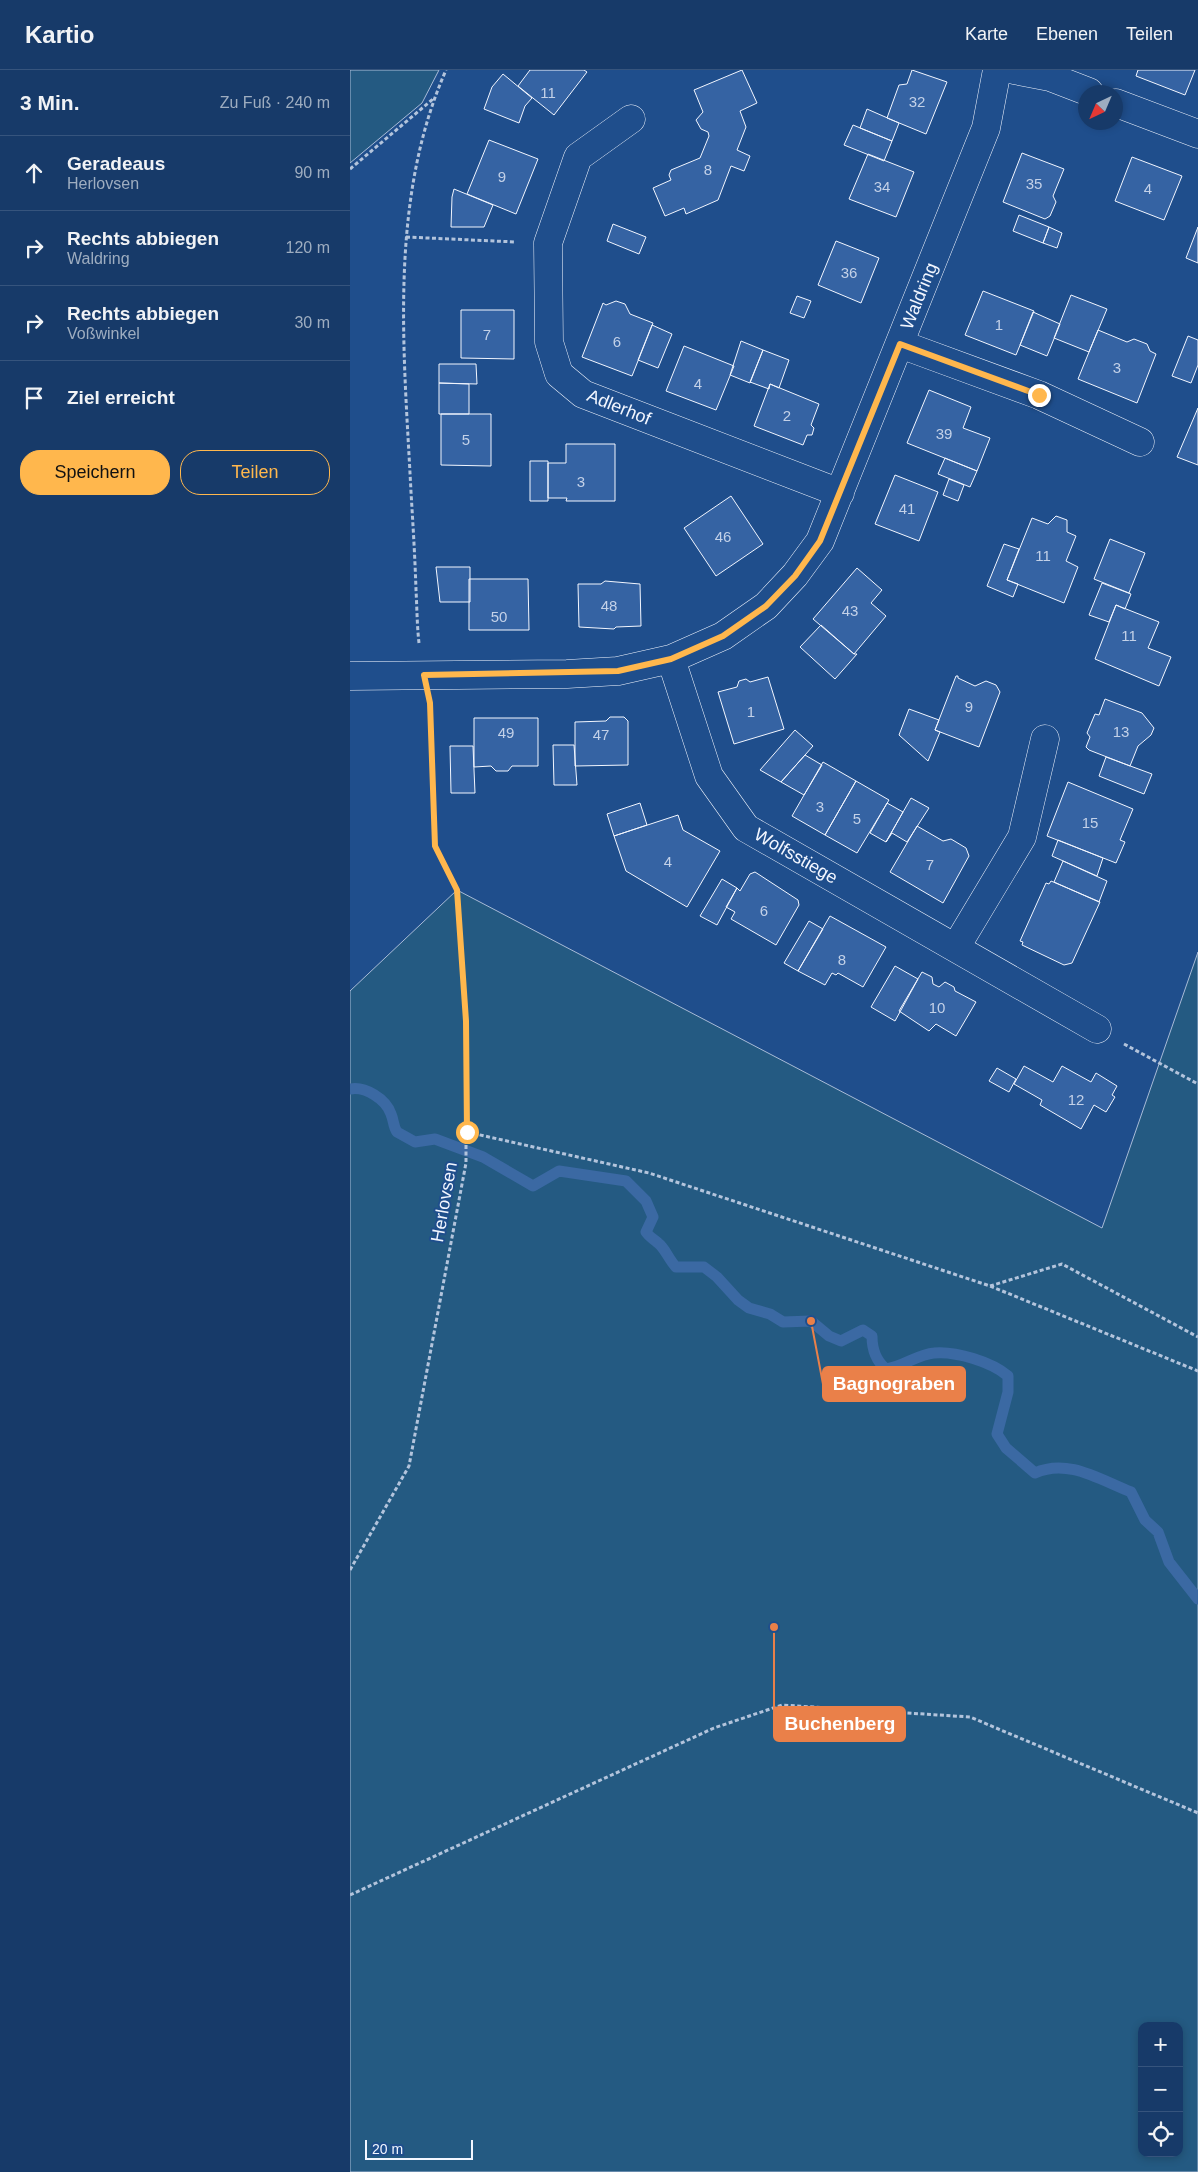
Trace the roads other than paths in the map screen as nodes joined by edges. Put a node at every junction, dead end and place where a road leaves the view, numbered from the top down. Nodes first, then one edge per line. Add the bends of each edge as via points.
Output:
1 (997, 70) edge
2 (1014, 70) edge
3 (1078, 88) edge
4 (1123, 105) edge
5 (631, 119) dead end
6 (1198, 134) edge
7 (900, 344) junction
8 (1140, 442) dead end
9 (840, 493) junction
10 (671, 659) junction
11 (350, 676) edge
12 (1045, 739) dead end
13 (956, 947) junction
14 (1097, 1029) road end

1 - 7 street, Waldring via 986,128
2 - 3 street via 1050,77
4 - 6 street
5 - 9 street, Adlerhof via 578,156 548,243 549,342 559,374 583,394
7 - 8 street via 1039,395
7 - 9 street, Waldring
9 - 10 street, Waldring via 820,541 795,576 766,606 723,636
10 - 11 street, Waldring via 618,671
10 - 13 street, Wolfsstiege via 709,776 746,828
12 - 13 street via 1022,837
13 - 14 street, Wolfsstiege

